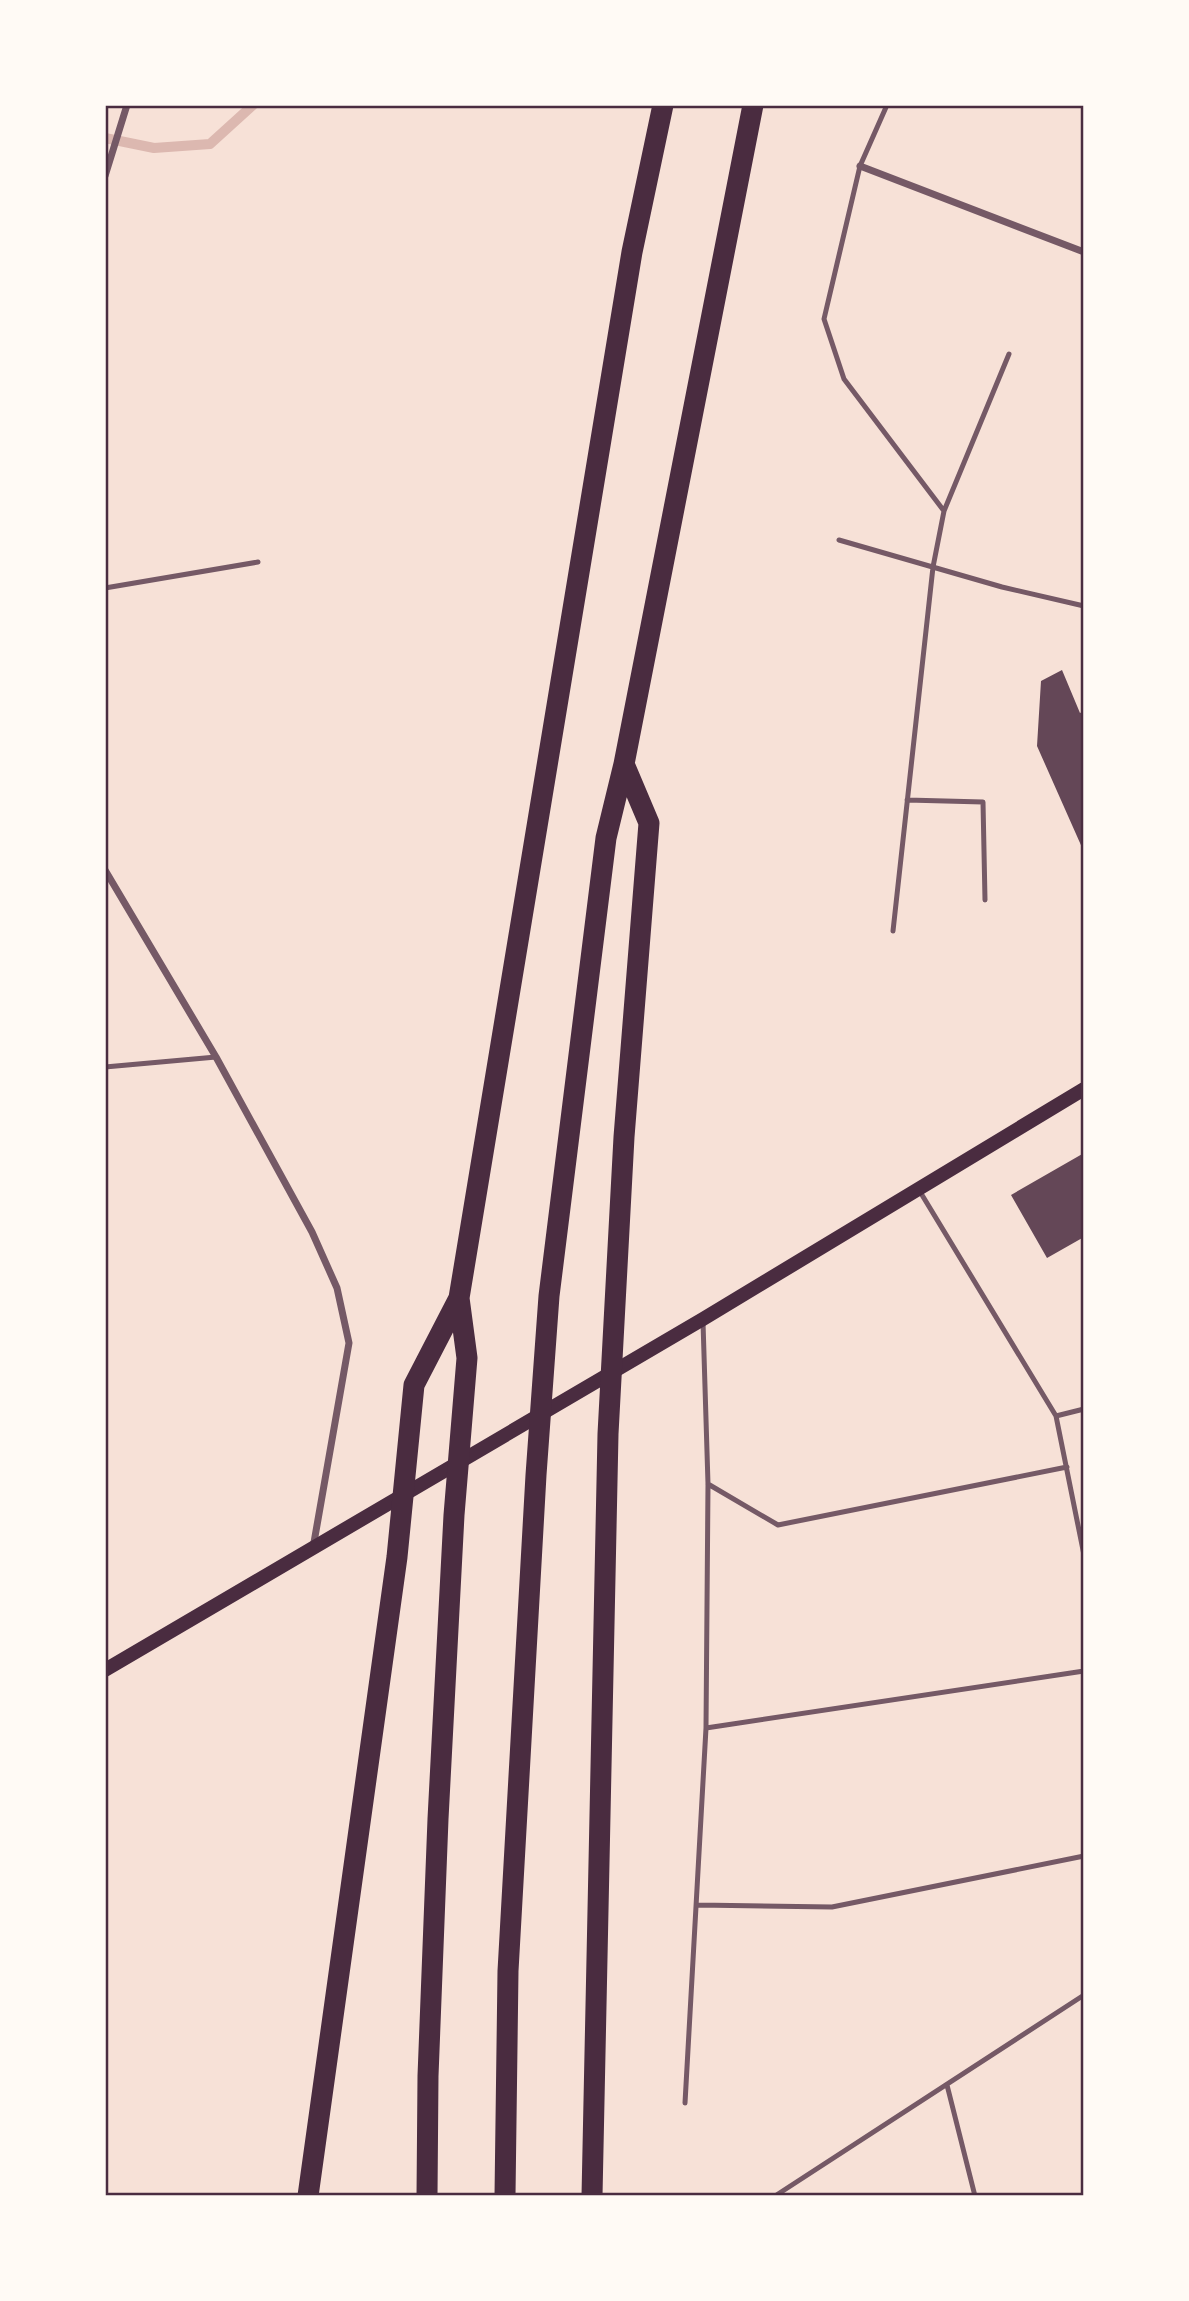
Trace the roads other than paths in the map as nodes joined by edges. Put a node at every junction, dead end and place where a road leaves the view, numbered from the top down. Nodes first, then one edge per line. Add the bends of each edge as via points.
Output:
1 (128, 105) edge
2 (663, 105) edge
3 (753, 105) edge
4 (887, 105) edge
5 (860, 166) junction
6 (105, 176) edge
7 (1084, 252) edge
8 (1009, 354) dead end
9 (944, 511) junction
10 (839, 540) dead end
11 (258, 562) dead end
12 (933, 567) junction
13 (105, 588) edge
14 (1084, 606) edge
15 (624, 764) junction
16 (907, 800) junction
17 (105, 870) edge
18 (108, 881) edge
19 (985, 900) dead end
20 (893, 931) dead end
21 (216, 1058) junction
22 (105, 1068) edge
23 (1084, 1089) edge
24 (919, 1190) junction
25 (459, 1298) junction
26 (703, 1319) junction
27 (1084, 1409) edge
28 (1056, 1416) junction
29 (1067, 1467) junction
30 (708, 1484) junction
31 (312, 1549) junction
32 (1084, 1555) edge
33 (105, 1670) edge
34 (1084, 1671) edge
35 (706, 1728) junction
36 (1084, 1856) edge
37 (698, 1905) junction
38 (1084, 1995) edge
39 (947, 2085) junction
40 (685, 2103) dead end
41 (786, 2189) junction
42 (308, 2196) edge
43 (427, 2196) edge
44 (505, 2196) edge
45 (592, 2196) edge
46 (775, 2196) edge
47 (788, 2196) edge
48 (975, 2196) edge

1 - 6 street
2 - 25 highway via 632,253
3 - 15 highway
4 - 5 lane
5 - 7 street
5 - 9 lane via 824,319 844,379
8 - 9 lane
9 - 12 lane
10 - 12 lane
11 - 13 lane
12 - 14 lane
12 - 16 lane
15 - 44 highway via 606,838 549,1296 508,1971
15 - 45 highway via 649,823 624,1137 608,1434
16 - 19 lane via 982,803
16 - 20 lane
17 - 18 street
18 - 21 street
21 - 22 lane
21 - 31 street via 312,1232 337,1288 349,1343
23 - 24 main road
24 - 26 main road
24 - 28 lane
25 - 42 highway via 414,1385 397,1557
25 - 43 highway via 467,1358 438,1819
26 - 30 lane
26 - 31 main road
27 - 28 lane
28 - 29 lane
29 - 30 lane via 778,1525
29 - 32 lane
30 - 35 lane
31 - 33 main road
34 - 35 lane
35 - 37 lane
36 - 37 lane via 832,1907
37 - 40 lane
38 - 39 lane
39 - 41 lane
39 - 48 lane
41 - 46 lane
41 - 47 lane

